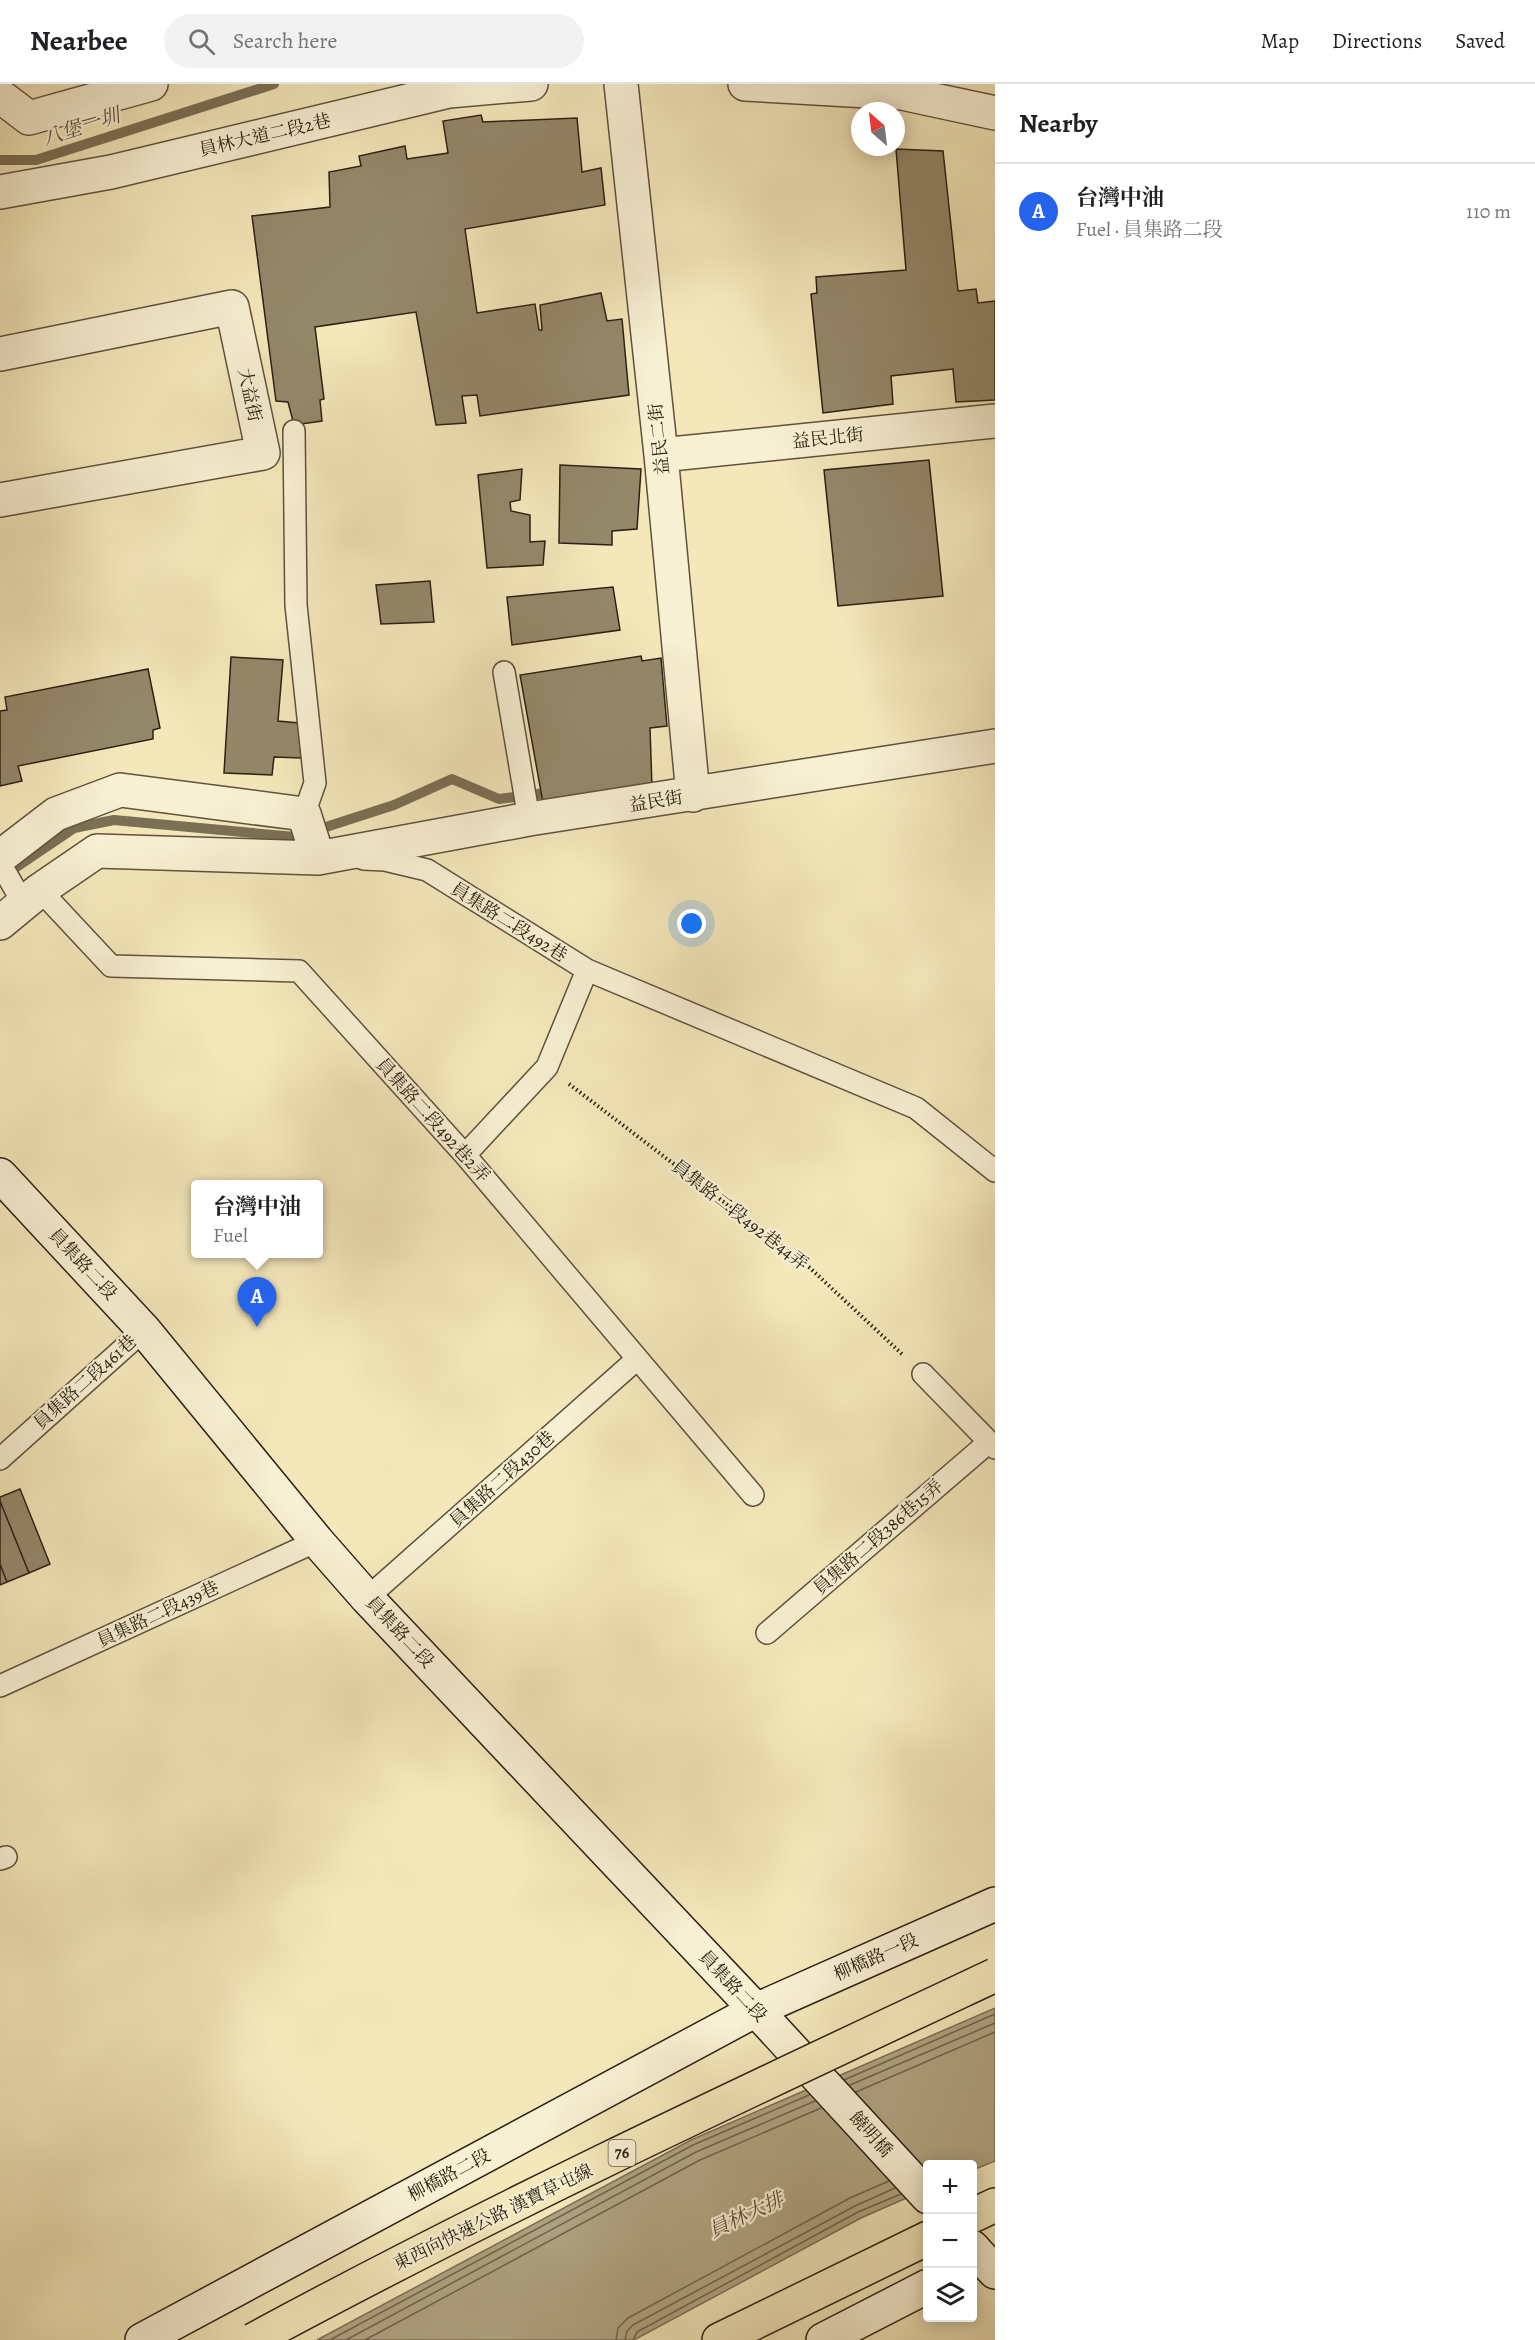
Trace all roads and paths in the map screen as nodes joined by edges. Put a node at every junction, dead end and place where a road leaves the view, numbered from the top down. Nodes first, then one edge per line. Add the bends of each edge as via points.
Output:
1 (151, 84) edge
2 (531, 84) edge
3 (621, 84) edge
4 (746, 84) edge
5 (0, 96) edge
6 (995, 113) edge
7 (0, 192) edge
8 (0, 354) edge
9 (995, 421) edge
10 (294, 431) dead end
11 (661, 455) junction
12 (0, 500) edge
13 (504, 672) dead end
14 (995, 746) edge
15 (693, 795) junction
16 (304, 814) junction
17 (529, 819) junction
18 (0, 857) edge
19 (318, 858) junction
20 (0, 863) edge
21 (21, 905) edge
22 (587, 970) junction
23 (547, 1067) junction
24 (465, 1155) junction
25 (995, 1171) edge
26 (0, 1175) edge
27 (144, 1330) junction
28 (636, 1360) junction
29 (923, 1374) joint
30 (992, 1445) edge
31 (0, 1459) edge
32 (753, 1495) dead end
33 (317, 1541) junction
34 (367, 1598) junction
35 (767, 1633) dead end
36 (0, 1686) edge
37 (995, 1904) edge
38 (995, 1975) edge
39 (756, 2010) junction
40 (816, 2074) joint
41 (923, 2193) edge
42 (995, 2205) edge
43 (976, 2214) edge
44 (923, 2240) edge
45 (923, 2288) edge
46 (142, 2340) edge
47 (253, 2340) edge
48 (719, 2340) edge
49 (823, 2340) edge

1 - 5 street via 29,118
2 - 7 street, 員林大道二段2巷 via 449,91 111,172
3 - 11 street, 益民二街
4 - 6 street via 902,93
8 - 12 street, 大益街 via 232,307 263,453
9 - 11 street, 益民北街
10 - 16 lane via 296,605 315,783
11 - 15 street, 益民二街
13 - 17 lane
14 - 15 street, 益民街
15 - 17 street, 益民街
16 - 18 street via 120,790 56,814
16 - 19 street
17 - 19 street, 益民街
19 - 21 street, 員集路二段492巷 via 97,851
19 - 22 lane, 員集路二段492巷 via 385,860 427,870
20 - 21 lane, 員集路二段492巷2弄
21 - 24 lane, 員集路二段492巷2弄 via 111,966 299,971
22 - 23 lane
22 - 25 lane, 員集路二段492巷 via 916,1108
23 - 24 lane
23 - 29 path, 員集路二段492巷44弄 via 810,1268
24 - 28 lane, 員集路二段492巷2弄
26 - 27 street, 員集路二段
27 - 31 lane, 員集路二段461巷
27 - 33 street, 員集路二段
28 - 32 lane, 員集路二段492巷2弄
28 - 34 lane, 員集路二段430巷
29 - 30 lane, 員集路二段386巷15弄
30 - 35 lane, 員集路二段386巷15弄
33 - 34 street, 員集路二段
33 - 36 lane, 員集路二段439巷
34 - 39 street, 員集路二段
37 - 39 street, 柳橋路一段
38 - 47 highway, 東西向快速公路 漢寶草屯線 / 76, bridge via 372,2276
39 - 40 street, 員集路二段
39 - 46 street, 柳橋路二段
40 - 41 street, 饒明橋
42 - 43 highway
44 - 48 highway
45 - 49 street

